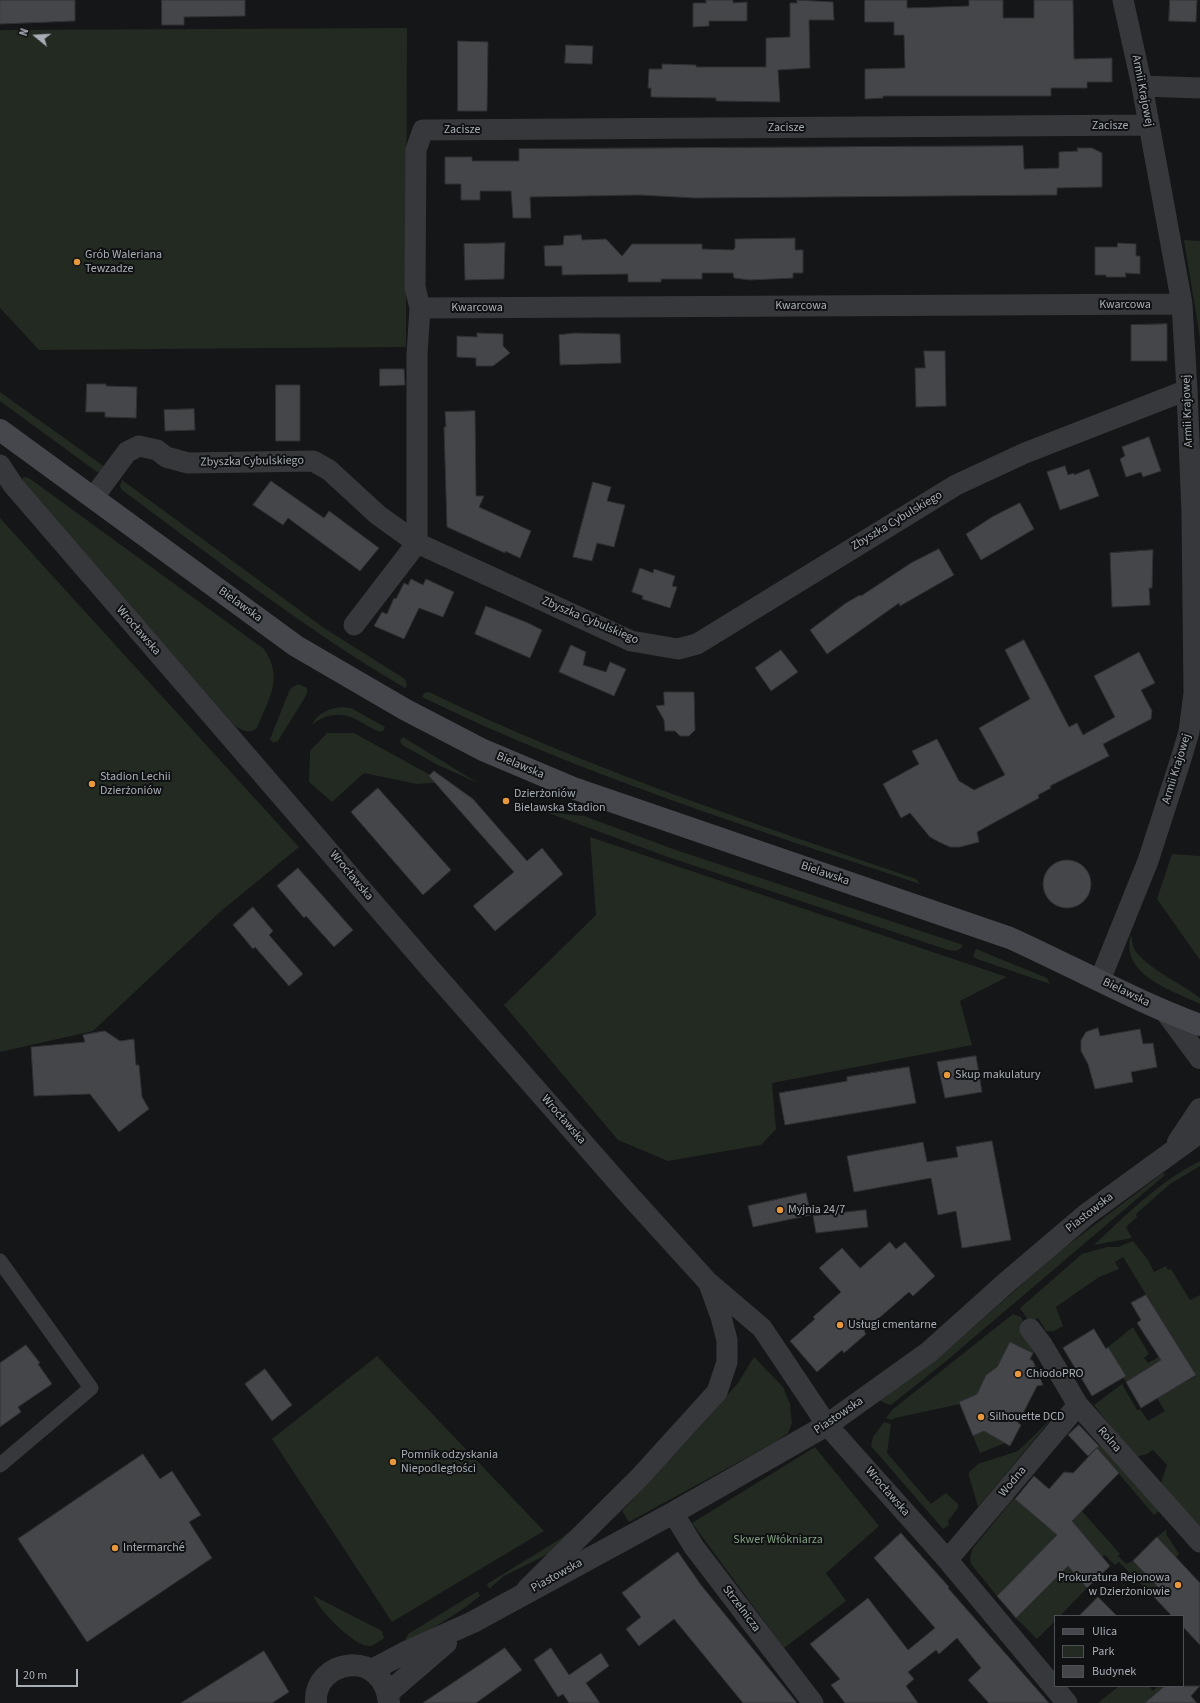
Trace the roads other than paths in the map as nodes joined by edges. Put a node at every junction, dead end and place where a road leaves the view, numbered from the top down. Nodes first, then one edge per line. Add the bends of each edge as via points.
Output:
1 (1123, 0) edge
2 (1142, 86) junction
3 (1200, 88) edge
4 (1149, 125) junction
5 (1182, 304) junction
6 (420, 308) junction
7 (1187, 390) junction
8 (0, 430) edge
9 (0, 465) edge
10 (93, 498) junction
11 (416, 543) junction
12 (354, 625) dead end
13 (1100, 980) junction
14 (1166, 1012) junction
15 (1200, 1025) edge
16 (1200, 1033) edge
17 (1200, 1058) edge
18 (1200, 1109) edge
19 (1200, 1132) edge
20 (1200, 1144) edge
21 (1168, 1156) junction
22 (0, 1261) edge
23 (708, 1282) junction
24 (1030, 1329) dead end
25 (1078, 1405) junction
26 (827, 1425) junction
27 (0, 1465) edge
28 (673, 1513) junction
29 (1200, 1542) edge
30 (945, 1557) junction
31 (519, 1597) junction
32 (473, 1622) junction
33 (372, 1670) junction
34 (388, 1698) edge
35 (315, 1702) edge
36 (813, 1703) edge
37 (1067, 1703) edge

1 - 2 street, Armii Krajowej
2 - 3 street
2 - 4 street, Armii Krajowej
4 - 5 street, Armii Krajowej
4 - 6 street, Zacisze via 423,130 416,150 414,287
5 - 6 street, Kwarcowa
5 - 7 street, Armii Krajowej
6 - 11 street via 417,354
7 - 11 street, Zbyszka Cybulskiego via 1025,454 956,485 697,644 678,650 631,641
7 - 13 street, Armii Krajowej via 1192,514 1194,693 1189,732 1148,861
8 - 10 main road, Bielawska
9 - 23 street, Wrocławska via 13,485 154,651 470,1014
10 - 11 street, Zbyszka Cybulskiego via 127,452 140,446 188,463 313,461 329,470 378,515
10 - 13 main road, Bielawska via 296,646 406,710 483,750 573,788 1010,938
11 - 12 street
13 - 14 main road, Bielawska
14 - 15 main road, Bielawska
14 - 16 main road, Bielawska
14 - 17 street
18 - 21 street
19 - 21 street, Piastowska
20 - 21 street, Piastowska
21 - 26 street, Piastowska via 1087,1214 929,1352
22 - 27 street via 91,1388
23 - 26 street, Wrocławska via 762,1328
23 - 31 street, Wrocławska via 722,1317 727,1340 727,1362 717,1392 634,1483
24 - 25 street, Rolna
25 - 29 street, Rolna
25 - 30 street, Wodna via 955,1551
26 - 28 street, Piastowska
26 - 30 street, Wrocławska
28 - 31 street, Piastowska
28 - 36 street, Strzelnicza via 694,1547
30 - 37 street, Wrocławska
31 - 32 street, Piastowska
32 - 33 street, Piastowska
32 - 34 street, Piastowska via 415,1668
33 - 34 street via 385,1684
33 - 35 street via 353,1665 337,1669 323,1680

